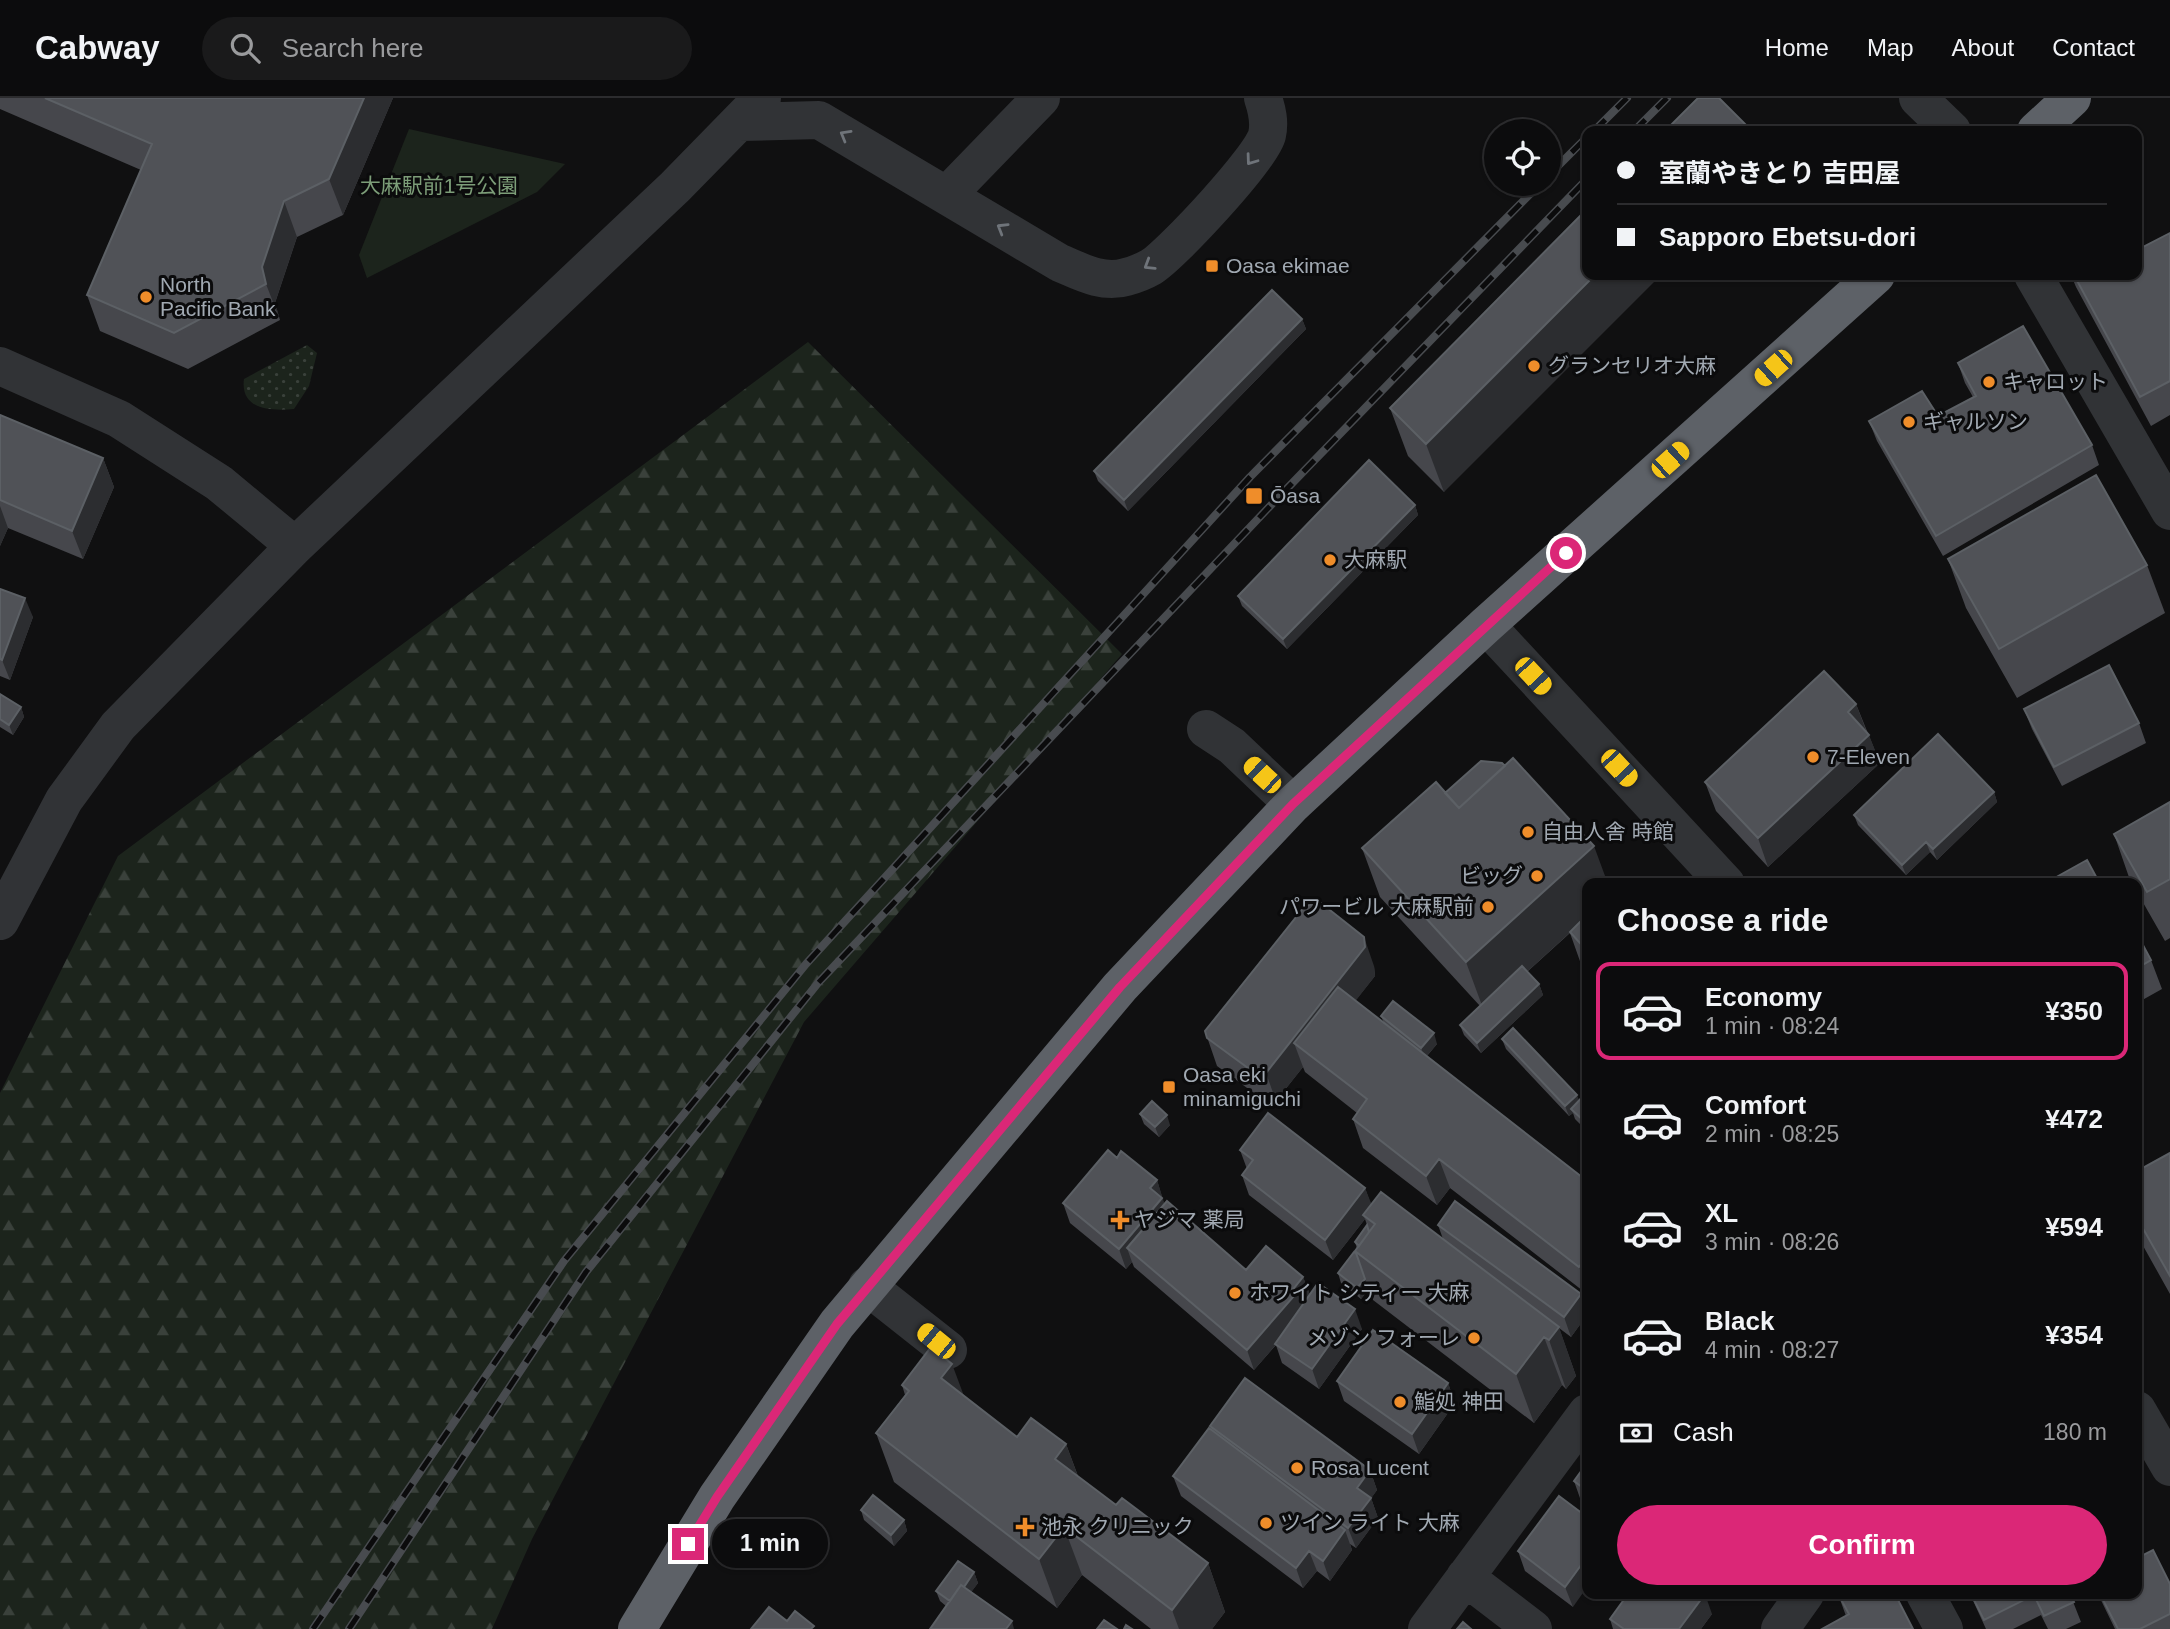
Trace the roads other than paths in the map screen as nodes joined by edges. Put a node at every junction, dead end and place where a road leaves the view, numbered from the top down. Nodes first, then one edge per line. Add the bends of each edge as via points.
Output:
1 (1041, 98) edge
2 (1263, 98) edge
3 (1918, 98) edge
4 (2071, 98) edge
5 (751, 110) edge
6 (1947, 126) edge
7 (2041, 126) edge
8 (947, 195) junction
9 (1871, 280) edge
10 (2035, 280) edge
11 (0, 366) edge
12 (2170, 511) edge
13 (295, 546) junction
14 (1486, 625) junction
15 (1206, 729) dead end
16 (1293, 804) junction
17 (1720, 878) edge
18 (0, 921) edge
19 (867, 1286) junction
20 (948, 1350) dead end
21 (2142, 1419) edge
22 (1582, 1420) edge
23 (2170, 1467) edge
24 (1465, 1577) junction
25 (1801, 1599) edge
26 (1928, 1599) edge
27 (637, 1629) edge
28 (1427, 1629) edge
29 (1533, 1629) edge
30 (1780, 1629) edge
31 (1944, 1629) edge

1 - 8 street
2 -> 8 street via 1267,137 1248,164 1153,266 1124,278 1095,278 1060,263
3 - 6 street
4 - 7 highway
8 -> 5 street via 819,120
5 - 13 street
9 - 14 highway
10 - 12 street
11 - 13 street via 119,419 219,483
13 - 18 street via 118,726 64,800
14 - 16 highway
14 - 17 street
15 - 16 street
16 - 19 highway via 1120,987
19 - 20 street
19 - 27 highway via 717,1497
21 - 23 street
22 - 24 street
24 - 28 street
24 - 29 street
25 - 30 street
26 - 31 street

